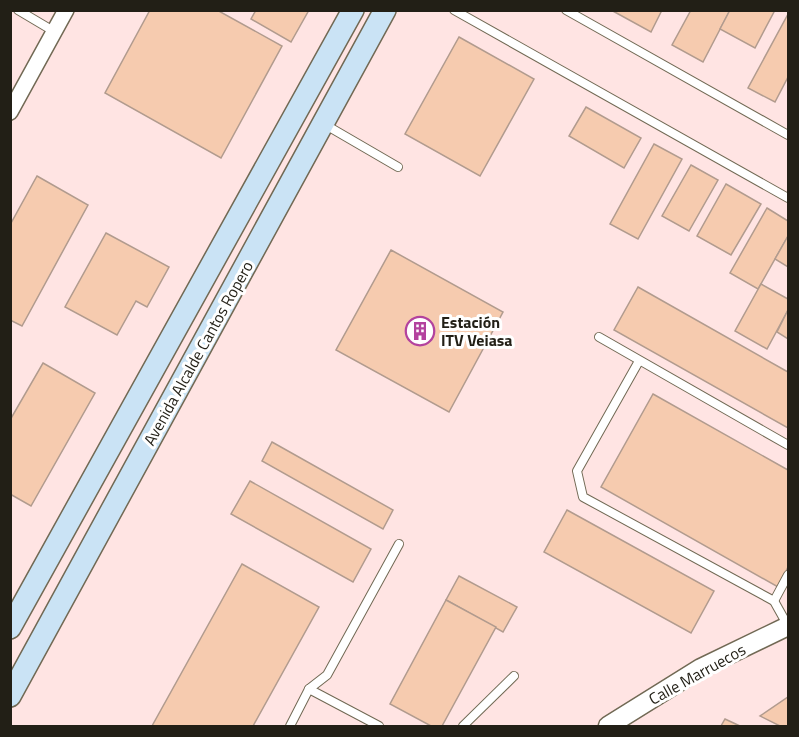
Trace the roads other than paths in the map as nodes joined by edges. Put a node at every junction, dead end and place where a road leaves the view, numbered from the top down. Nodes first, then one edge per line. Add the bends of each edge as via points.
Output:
1 (18, 10) edge
2 (353, 10) edge
3 (385, 10) edge
4 (454, 10) edge
5 (566, 10) edge
6 (64, 11) edge
7 (55, 32) junction
8 (10, 112) edge
9 (323, 124) junction
10 (789, 135) edge
11 (398, 167) dead end
12 (789, 198) edge
13 (599, 337) dead end
14 (639, 361) junction
15 (789, 445) edge
16 (399, 544) dead end
17 (789, 575) edge
18 (774, 601) junction
19 (788, 626) edge
20 (10, 628) edge
21 (514, 676) dead end
22 (309, 689) junction
23 (10, 696) edge
24 (290, 726) edge
25 (379, 726) edge
26 (463, 726) edge
27 (608, 726) edge

1 - 7 lane
2 - 20 main road, Avenida Alcalde Cantos Ropero
3 - 9 main road, Avenida Alcalde Cantos Ropero
4 - 12 lane
5 - 10 lane
6 - 7 street
7 - 8 street
9 - 11 lane
9 - 23 main road, Avenida Alcalde Cantos Ropero
13 - 14 lane
14 - 15 lane
14 - 18 lane via 577,471 583,497
16 - 22 lane via 327,675
17 - 18 lane
18 - 19 lane
19 - 27 street, Calle Marruecos via 701,668
21 - 26 lane
22 - 24 lane
22 - 25 lane

